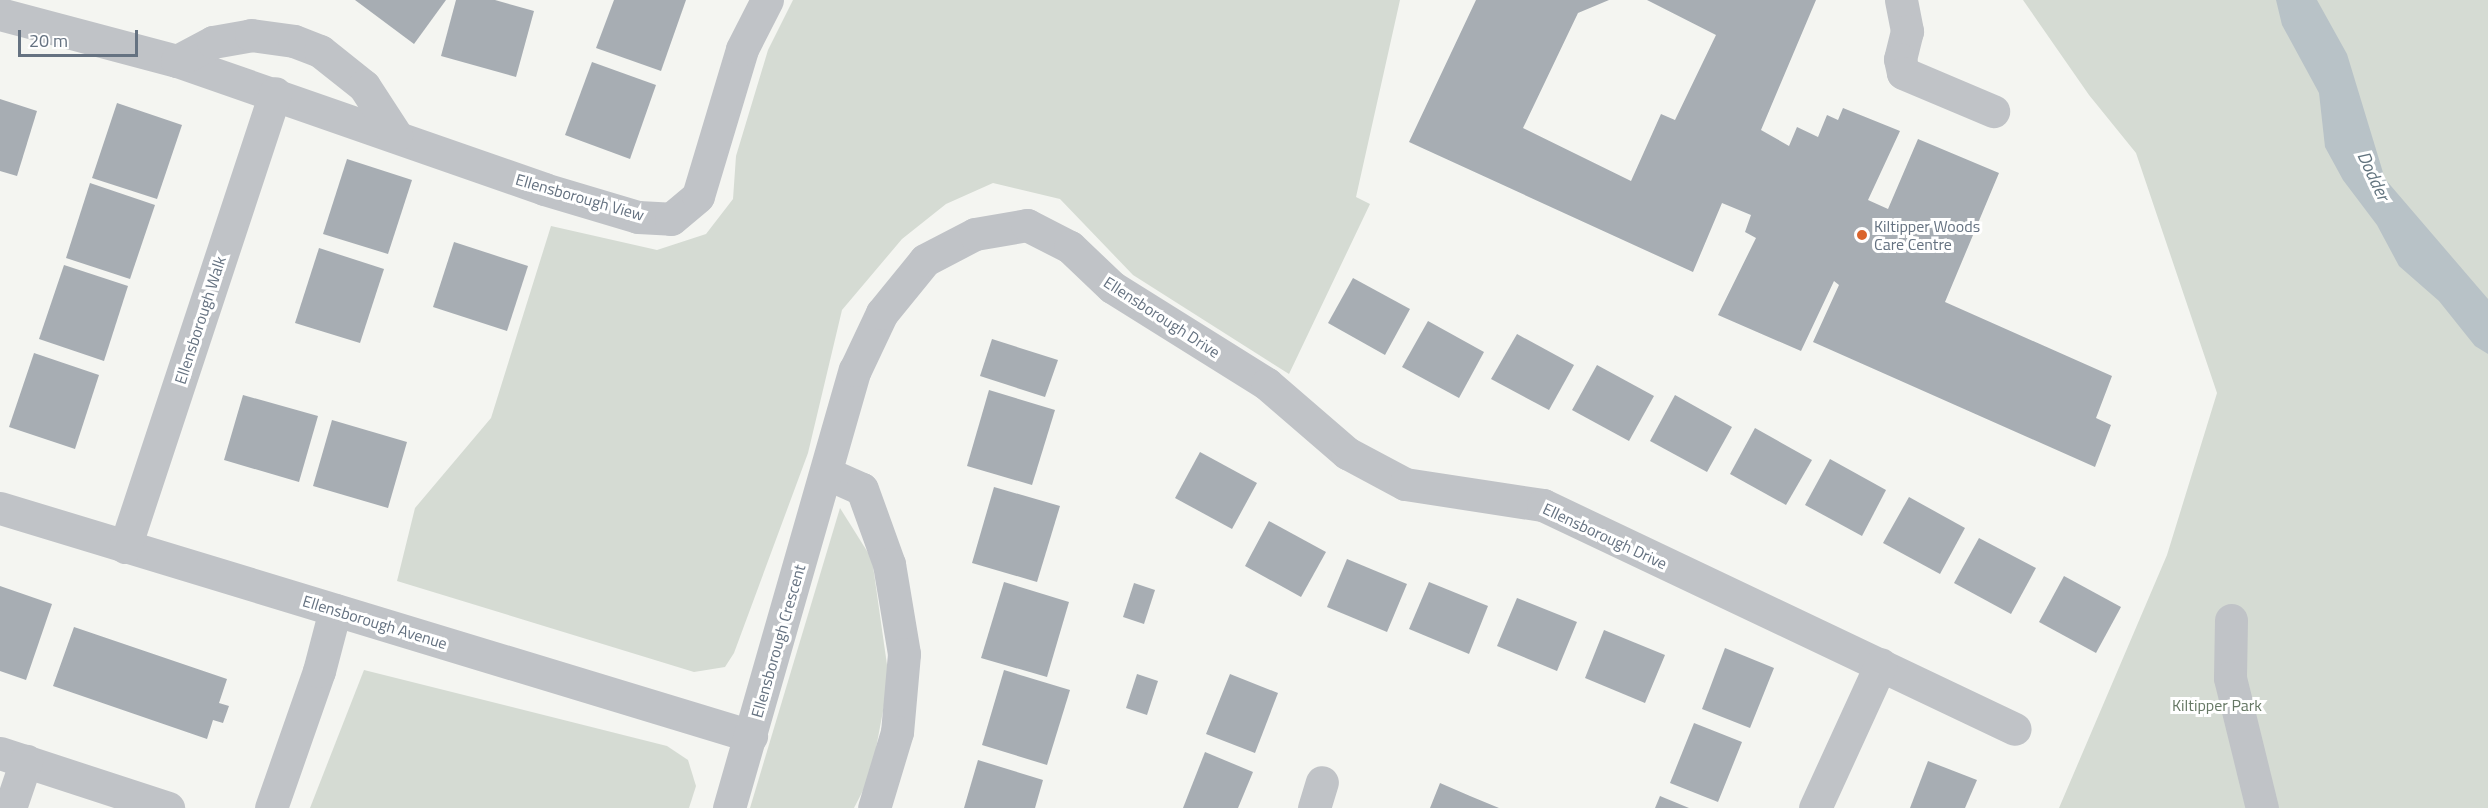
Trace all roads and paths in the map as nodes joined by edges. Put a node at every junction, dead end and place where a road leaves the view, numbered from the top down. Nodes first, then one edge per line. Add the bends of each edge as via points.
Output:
1 (767, 0) edge
2 (1901, 0) edge
3 (0, 14) edge
4 (177, 61) junction
5 (274, 93) junction
6 (1994, 111) dead end
7 (396, 135) junction
8 (925, 260) joint
9 (826, 473) junction
10 (0, 508) edge
11 (125, 547) junction
12 (335, 610) junction
13 (2230, 620) dead end
14 (1881, 664) junction
15 (2015, 729) dead end
16 (751, 736) junction
17 (13, 757) edge
18 (2259, 796) edge
19 (10, 808) edge
20 (168, 808) edge
21 (271, 808) edge
22 (729, 808) edge
23 (874, 808) edge
24 (1815, 808) edge

1 - 7 street, Ellensborough View via 742,49 698,196 671,219 638,217 544,189
2 - 6 street via 1907,31 1900,59 1903,73
3 - 4 street, Ellensborough View
4 - 5 street, Ellensborough View
4 - 7 street via 213,42 251,35 294,41 320,51 363,86
5 - 7 street, Ellensborough View
5 - 11 street, Ellensborough Walk
8 - 9 street, Ellensborough Crescent via 882,313 855,370
8 - 14 street, Ellensborough Drive via 975,234 1027,225 1070,247 1112,287 1267,384 1347,453 1405,484 1543,505
9 - 16 street, Ellensborough Crescent
9 - 23 street via 862,489 889,564 904,654 897,732
10 - 11 street, Ellensborough Avenue
11 - 12 street, Ellensborough Avenue
12 - 16 street, Ellensborough Avenue
12 - 21 street via 319,671
13 - 18 street via 2230,678
14 - 15 street, Ellensborough Drive
14 - 24 street
16 - 22 street, Ellensborough Crescent
17 - 19 street
17 - 20 street

